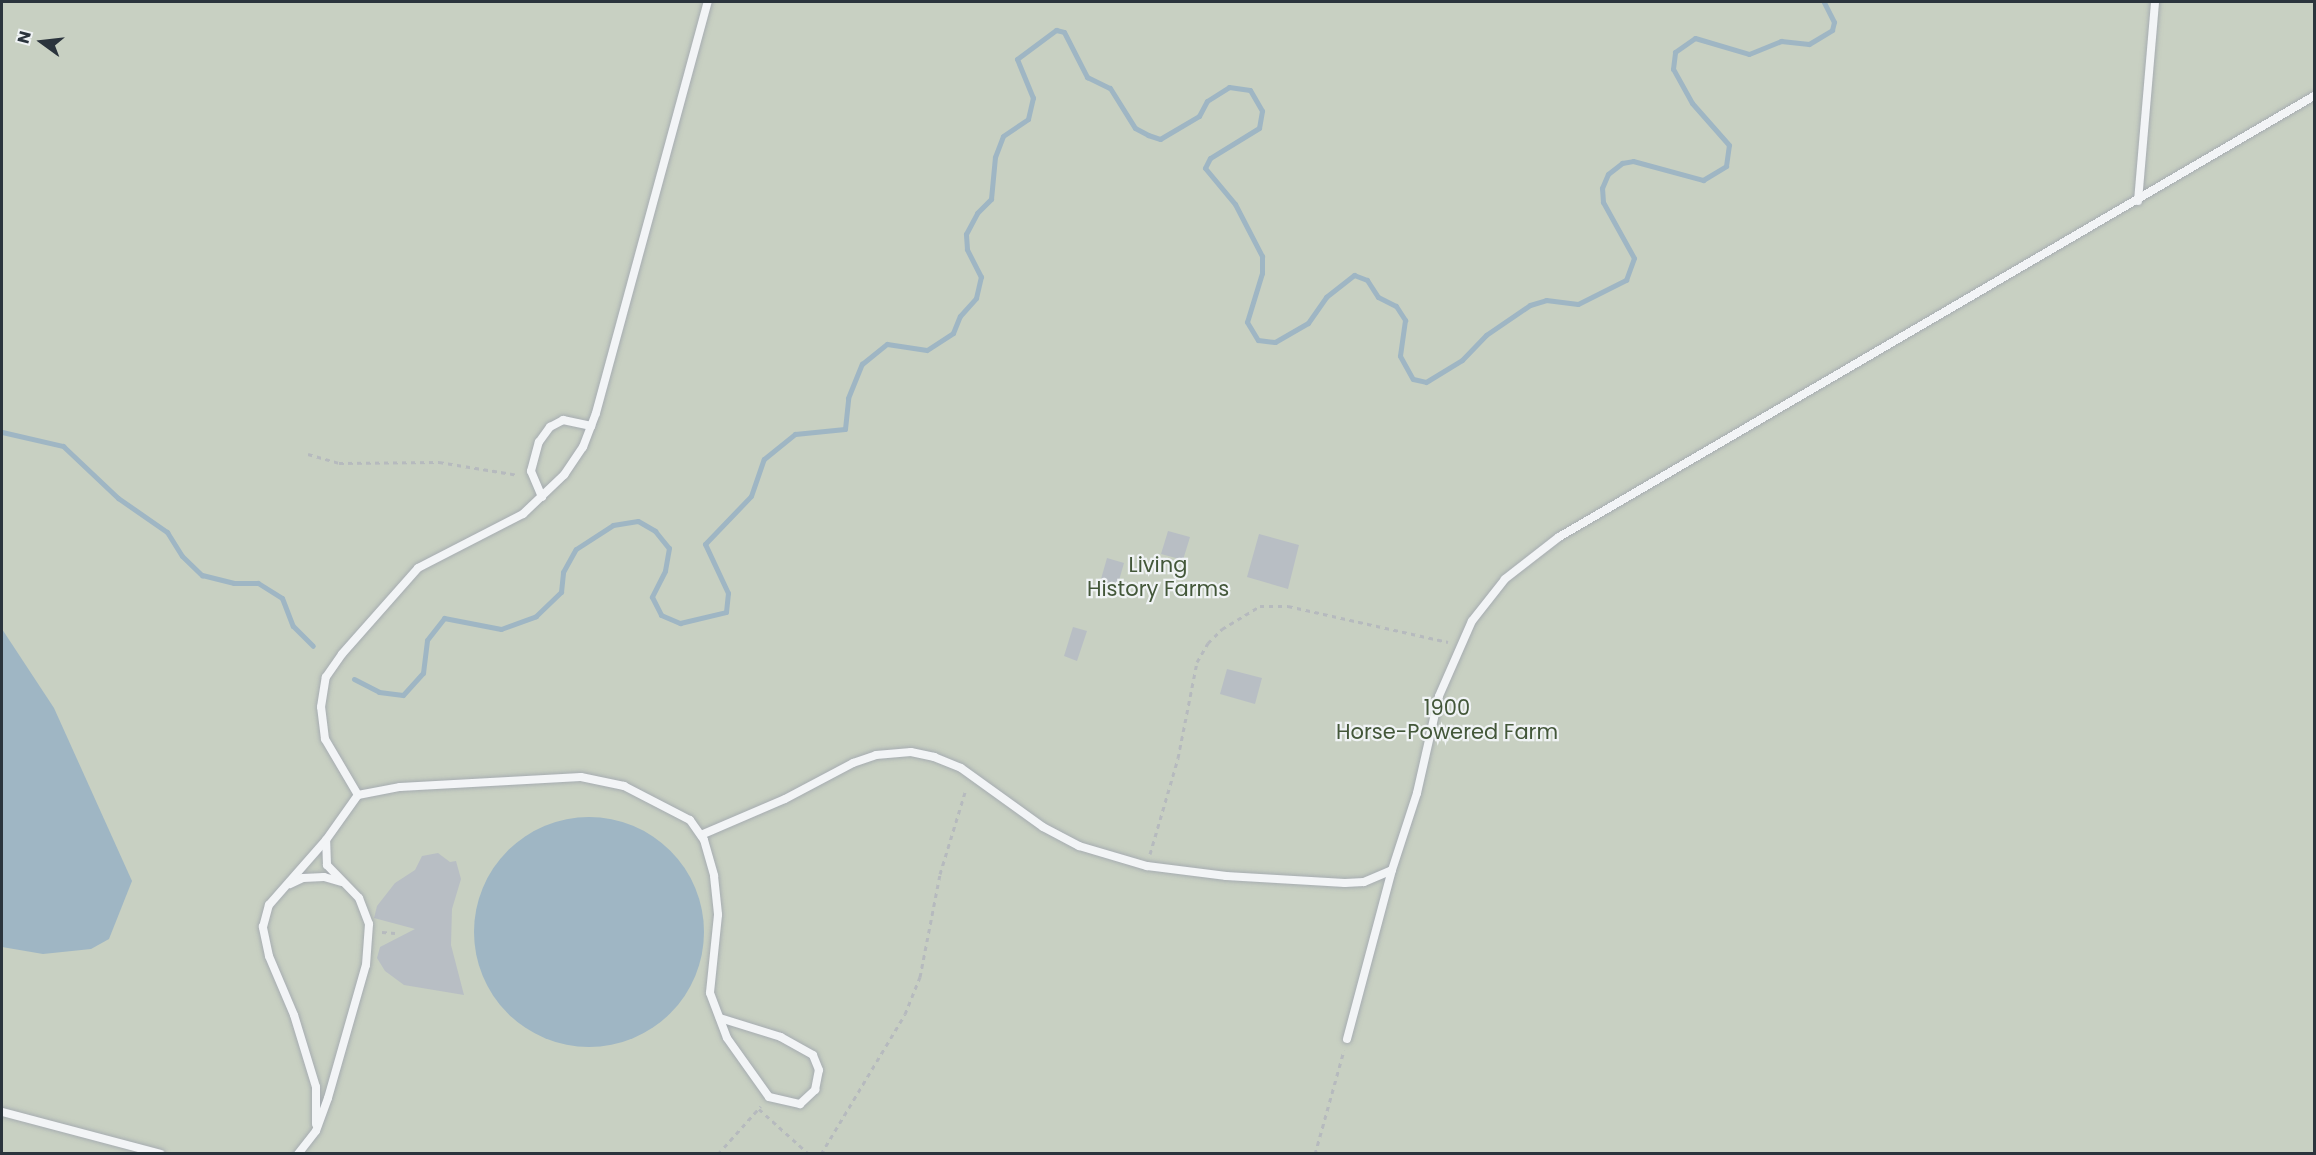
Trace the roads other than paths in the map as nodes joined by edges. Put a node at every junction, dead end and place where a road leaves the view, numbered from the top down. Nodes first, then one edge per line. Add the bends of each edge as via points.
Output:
1 (708, 2) edge
2 (2155, 2) edge
3 (2314, 96) edge
4 (2139, 201) junction
5 (591, 426) junction
6 (542, 497) junction
7 (358, 795) junction
8 (701, 835) junction
9 (326, 840) junction
10 (1392, 870) junction
11 (340, 882) junction
12 (284, 887) junction
13 (720, 1018) junction
14 (1347, 1039) road end
15 (2, 1112) edge
16 (316, 1131) junction
17 (161, 1154) edge
18 (298, 1154) edge

1 - 5 lane
2 - 4 lane
3 - 4 lane
4 - 10 lane via 1538,550 1505,579 1458,645 1439,696 1417,793
5 - 6 lane via 564,475
5 - 6 lane via 563,420 550,427 533,457 532,476
6 - 7 lane via 523,514 418,568 342,654 327,678 321,707 325,739
7 - 8 lane via 400,787 581,777 624,786 664,804 690,820
7 - 9 lane via 340,815
8 - 10 lane via 876,755 911,752 934,757 971,776 1043,827 1078,846 1146,866 1226,876 1345,883 1364,882
8 - 13 lane via 711,857 718,915 709,976 710,993
9 - 11 lane via 327,865
9 - 12 lane
10 - 14 lane
11 - 12 lane via 324,877 303,878
11 - 16 lane via 359,898 369,924 367,954
12 - 16 lane via 269,905 263,927 316,1087
13 - 13 lane via 740,1061 770,1097 800,1104 815,1090 819,1070 813,1056 781,1037
15 - 17 lane
16 - 18 lane

